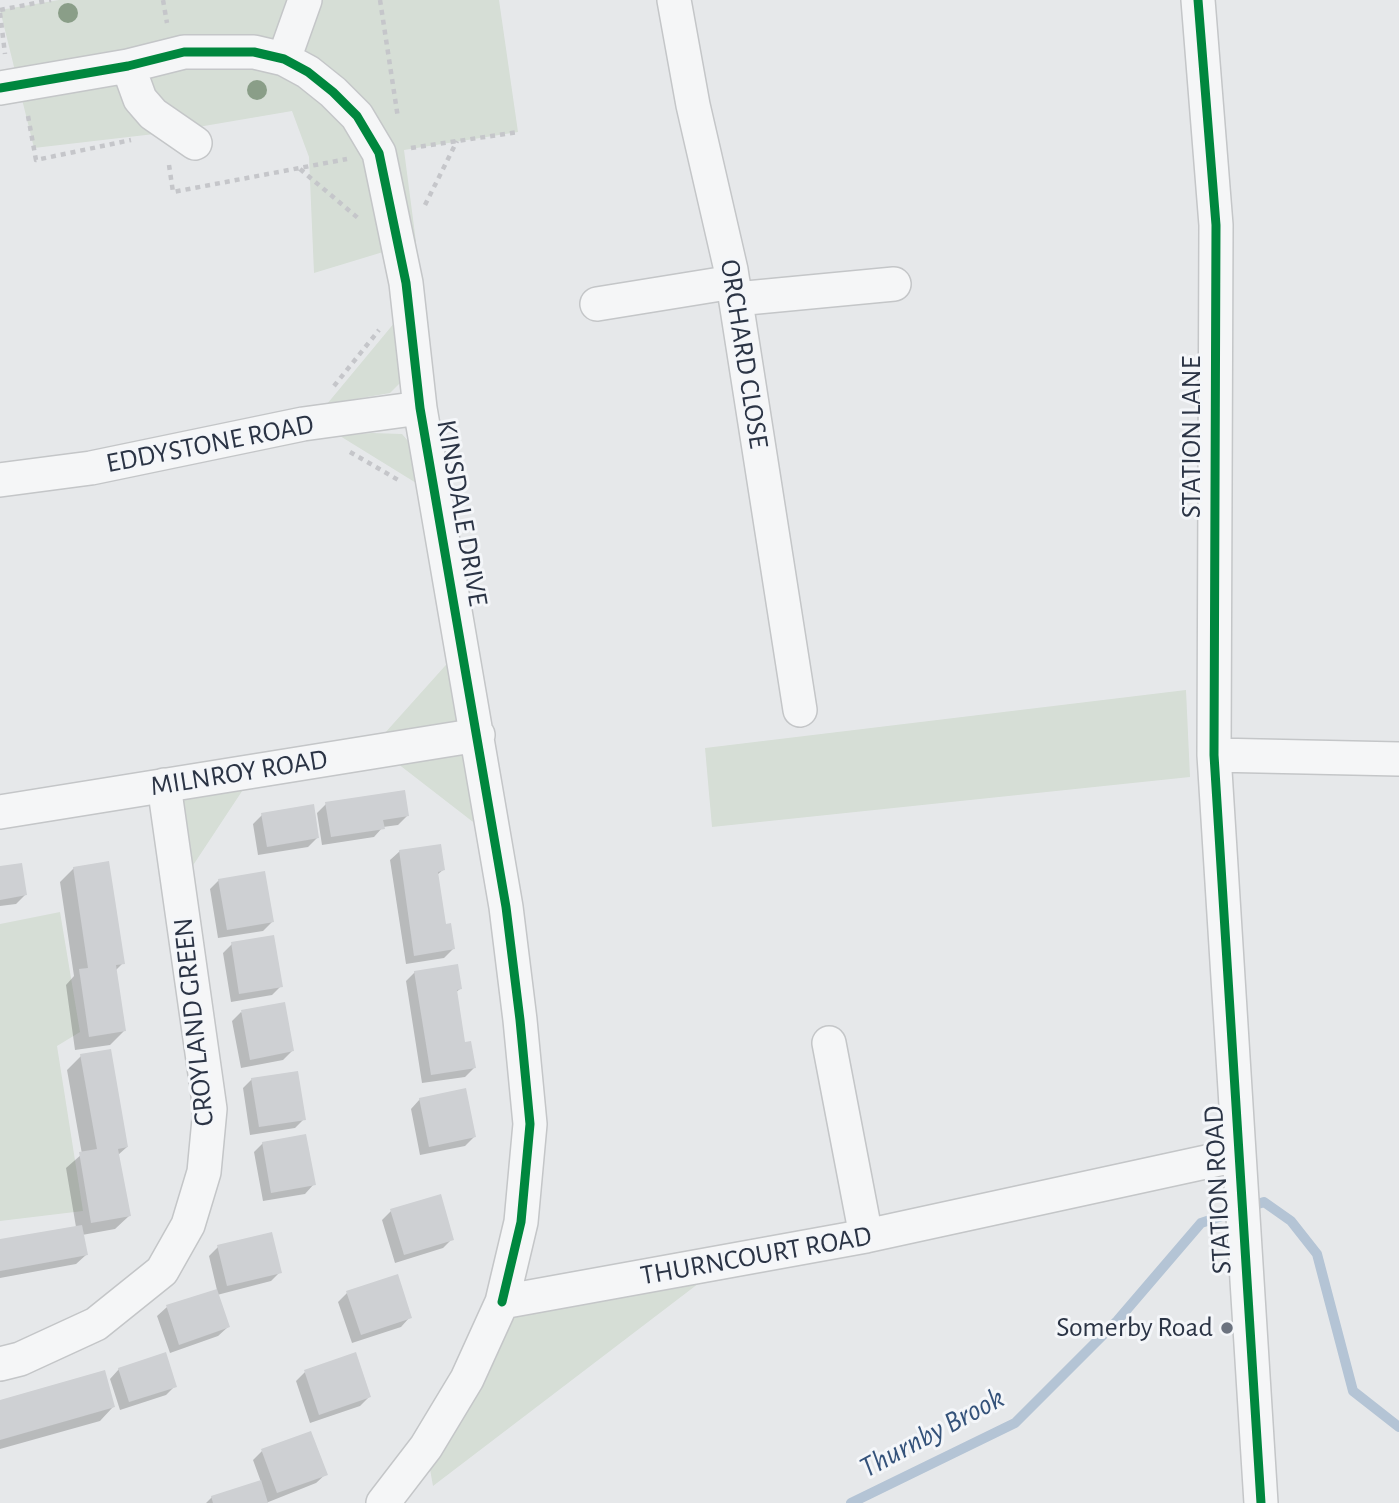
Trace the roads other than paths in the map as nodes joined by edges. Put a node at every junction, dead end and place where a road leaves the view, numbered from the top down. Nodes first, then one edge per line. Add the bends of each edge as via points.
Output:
1 (305, 0) edge
2 (674, 0) edge
3 (1198, 0) edge
4 (284, 59) junction
5 (128, 66) junction
6 (11, 86) edge
7 (181, 150) road end
8 (894, 284) dead end
9 (735, 290) junction
10 (597, 304) dead end
11 (420, 408) junction
12 (0, 480) edge
13 (800, 710) dead end
14 (478, 735) junction
15 (1214, 755) junction
16 (1399, 759) edge
17 (164, 785) junction
18 (0, 812) edge
19 (1222, 874) joint
20 (830, 1043) dead end
21 (1238, 1155) junction
22 (866, 1236) junction
23 (502, 1302) junction
24 (0, 1364) edge
25 (383, 1503) edge
26 (1261, 1503) edge

1 - 4 street
2 - 9 street, ORCHARD CLOSE
3 - 15 street, STATION LANE via 1216,225
4 - 5 street, KINSDALE DRIVE via 254,52 184,52
4 - 11 street, KINSDALE DRIVE via 334,92 357,116 379,153 408,294
5 - 6 street, KINSDALE DRIVE
5 - 7 street via 139,99
8 - 9 street
9 - 10 street
9 - 13 street, ORCHARD CLOSE
11 - 12 street, EDDYSTONE ROAD via 303,424 91,468
11 - 14 street, KINSDALE DRIVE
14 - 17 street, MILNROY ROAD
14 - 23 street, KINSDALE DRIVE via 506,907 530,1124 521,1222
15 - 16 street
15 - 19 street, STATION LANE
17 - 18 street, MILNROY ROAD
17 - 24 street, CROYLAND GREEN via 210,1109 204,1172 188,1225 162,1271 96,1324
19 - 21 street, STATION ROAD
20 - 22 street
21 - 22 street, THURNCOURT ROAD
21 - 26 street, STATION ROAD
22 - 23 street, THURNCOURT ROAD
23 - 25 street via 467,1380 433,1436

